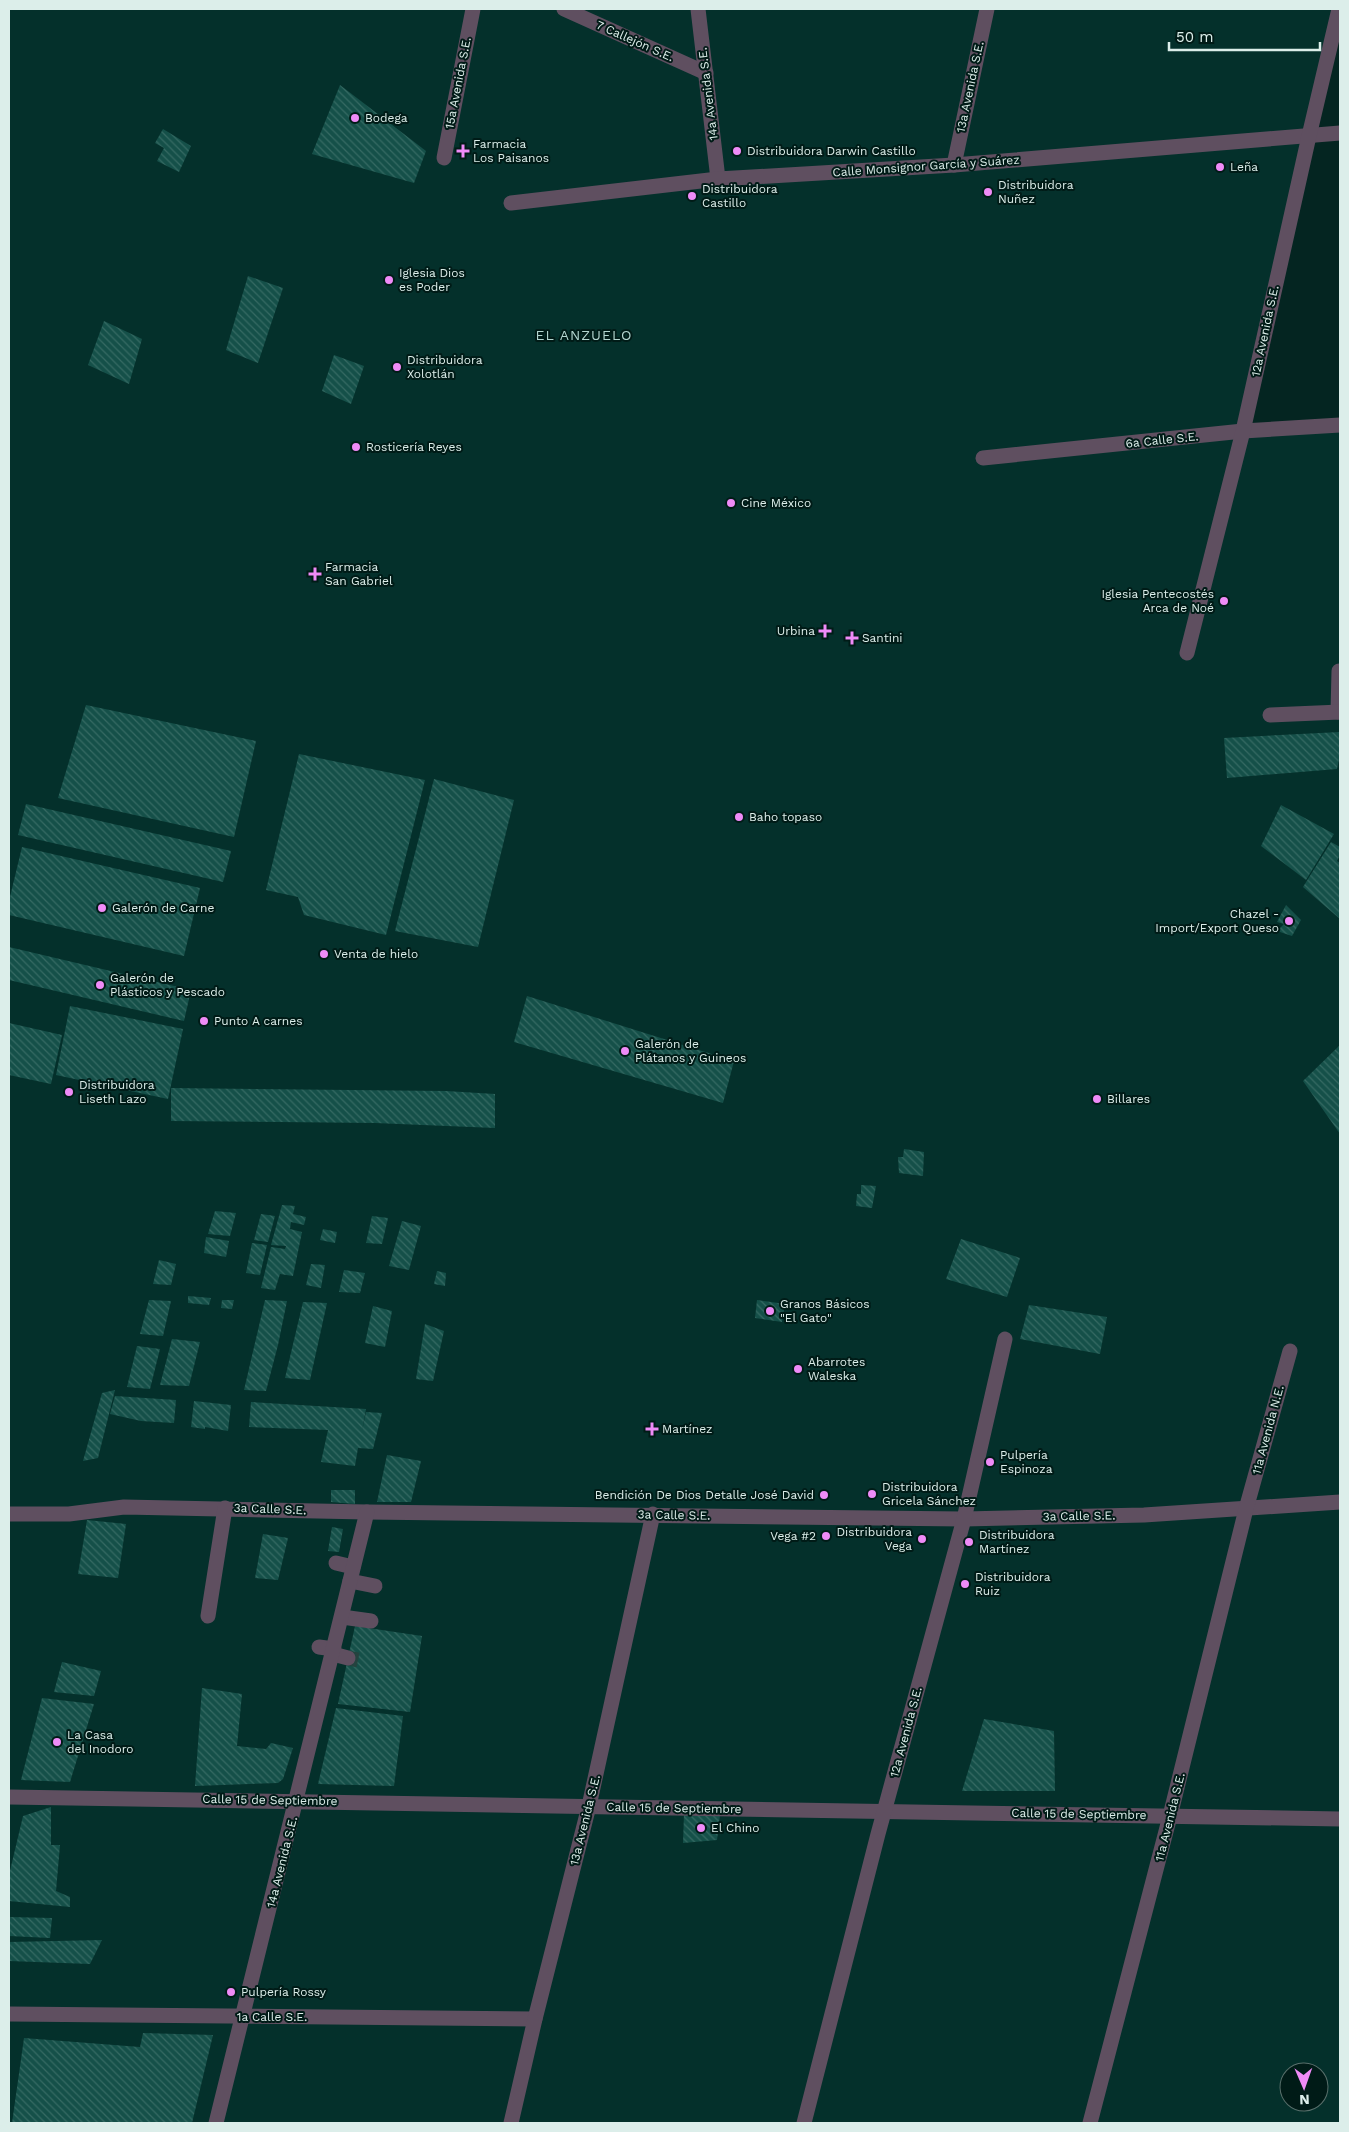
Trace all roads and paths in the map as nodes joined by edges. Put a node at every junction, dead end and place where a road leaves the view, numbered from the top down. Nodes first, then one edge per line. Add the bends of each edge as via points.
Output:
1 (473, 9) edge
2 (564, 9) edge
3 (698, 9) edge
4 (987, 9) edge
5 (1339, 9) edge
6 (706, 73) junction
7 (1340, 133) edge
8 (1308, 136) junction
9 (444, 158) dead end
10 (954, 165) junction
11 (718, 179) junction
12 (511, 202) dead end
13 (1340, 425) edge
14 (1243, 431) junction
15 (983, 458) dead end
16 (1187, 653) dead end
17 (1339, 671) dead end
18 (1339, 712) edge
19 (1270, 715) dead end
20 (1005, 1339) dead end
21 (1290, 1352) dead end
22 (1340, 1502) edge
23 (225, 1508) junction
24 (1246, 1510) junction
25 (367, 1512) junction
26 (9, 1514) edge
27 (653, 1514) junction
28 (964, 1519) junction
29 (336, 1563) dead end
30 (352, 1574) junction
31 (375, 1586) dead end
32 (208, 1616) dead end
33 (342, 1617) junction
34 (371, 1621) dead end
35 (319, 1647) dead end
36 (334, 1652) junction
37 (348, 1658) tunnel mouth
38 (9, 1797) edge
39 (298, 1800) junction
40 (588, 1806) junction
41 (884, 1811) junction
42 (1170, 1816) junction
43 (1340, 1819) edge
44 (9, 2014) edge
45 (243, 2017) junction
46 (535, 2019) junction
47 (216, 2123) edge
48 (511, 2123) edge
49 (804, 2123) edge
50 (1090, 2123) edge

1 - 9 street, 15a Avenida S.E.
2 - 6 street, 7 Callejón S.E.
3 - 6 street, 14a Avenida S.E.
4 - 10 street, 13a Avenida S.E.
5 - 8 street, 12a Avenida S.E.
6 - 11 street, 14a Avenida S.E.
7 - 8 street, Calle Monsignor García y Suárez
8 - 10 street, Calle Monsignor García y Suárez
8 - 14 street, 12a Avenida S.E.
10 - 11 street, Calle Monsignor García y Suárez
11 - 12 street, Calle Monsignor García y Suárez
13 - 14 street, 6a Calle S.E.
14 - 15 street, 6a Calle S.E.
14 - 16 street, 12a Avenida S.E.
17 - 18 street
18 - 19 street
20 - 28 street, 12a Avenida S.E.
21 - 24 street, 11a Avenida N.E.
22 - 24 street, 3a Calle S.E.
23 - 25 street, 3a Calle S.E.
23 - 26 street, 3a Calle S.E. via 124,1507 69,1514
23 - 32 street
24 - 28 street, 3a Calle S.E.
24 - 42 street, 11a Avenida S.E.
25 - 27 street, 3a Calle S.E.
25 - 30 street, 14a Avenida S.E.
27 - 28 street, 3a Calle S.E.
27 - 40 street, 13a Avenida S.E.
28 - 41 street, 12a Avenida S.E.
29 - 30 street
30 - 31 street
30 - 33 street, 14a Avenida S.E.
33 - 34 street
33 - 36 street, 14a Avenida S.E.
35 - 36 street
36 - 37 street
36 - 39 street, 14a Avenida S.E.
38 - 39 street, Calle 15 de Septiembre
39 - 40 street, Calle 15 de Septiembre
39 - 45 street, 14a Avenida S.E. via 265,1908
40 - 41 street, Calle 15 de Septiembre
40 - 46 street, 13a Avenida S.E.
41 - 42 street, Calle 15 de Septiembre
41 - 49 street, 12a Avenida S.E.
42 - 43 street, Calle 15 de Septiembre
42 - 50 street, 11a Avenida S.E.
44 - 45 street, 1a Calle S.E.
45 - 46 street, 1a Calle S.E.
45 - 47 street, 14a Avenida S.E.
46 - 48 street, 13a Avenida S.E.

